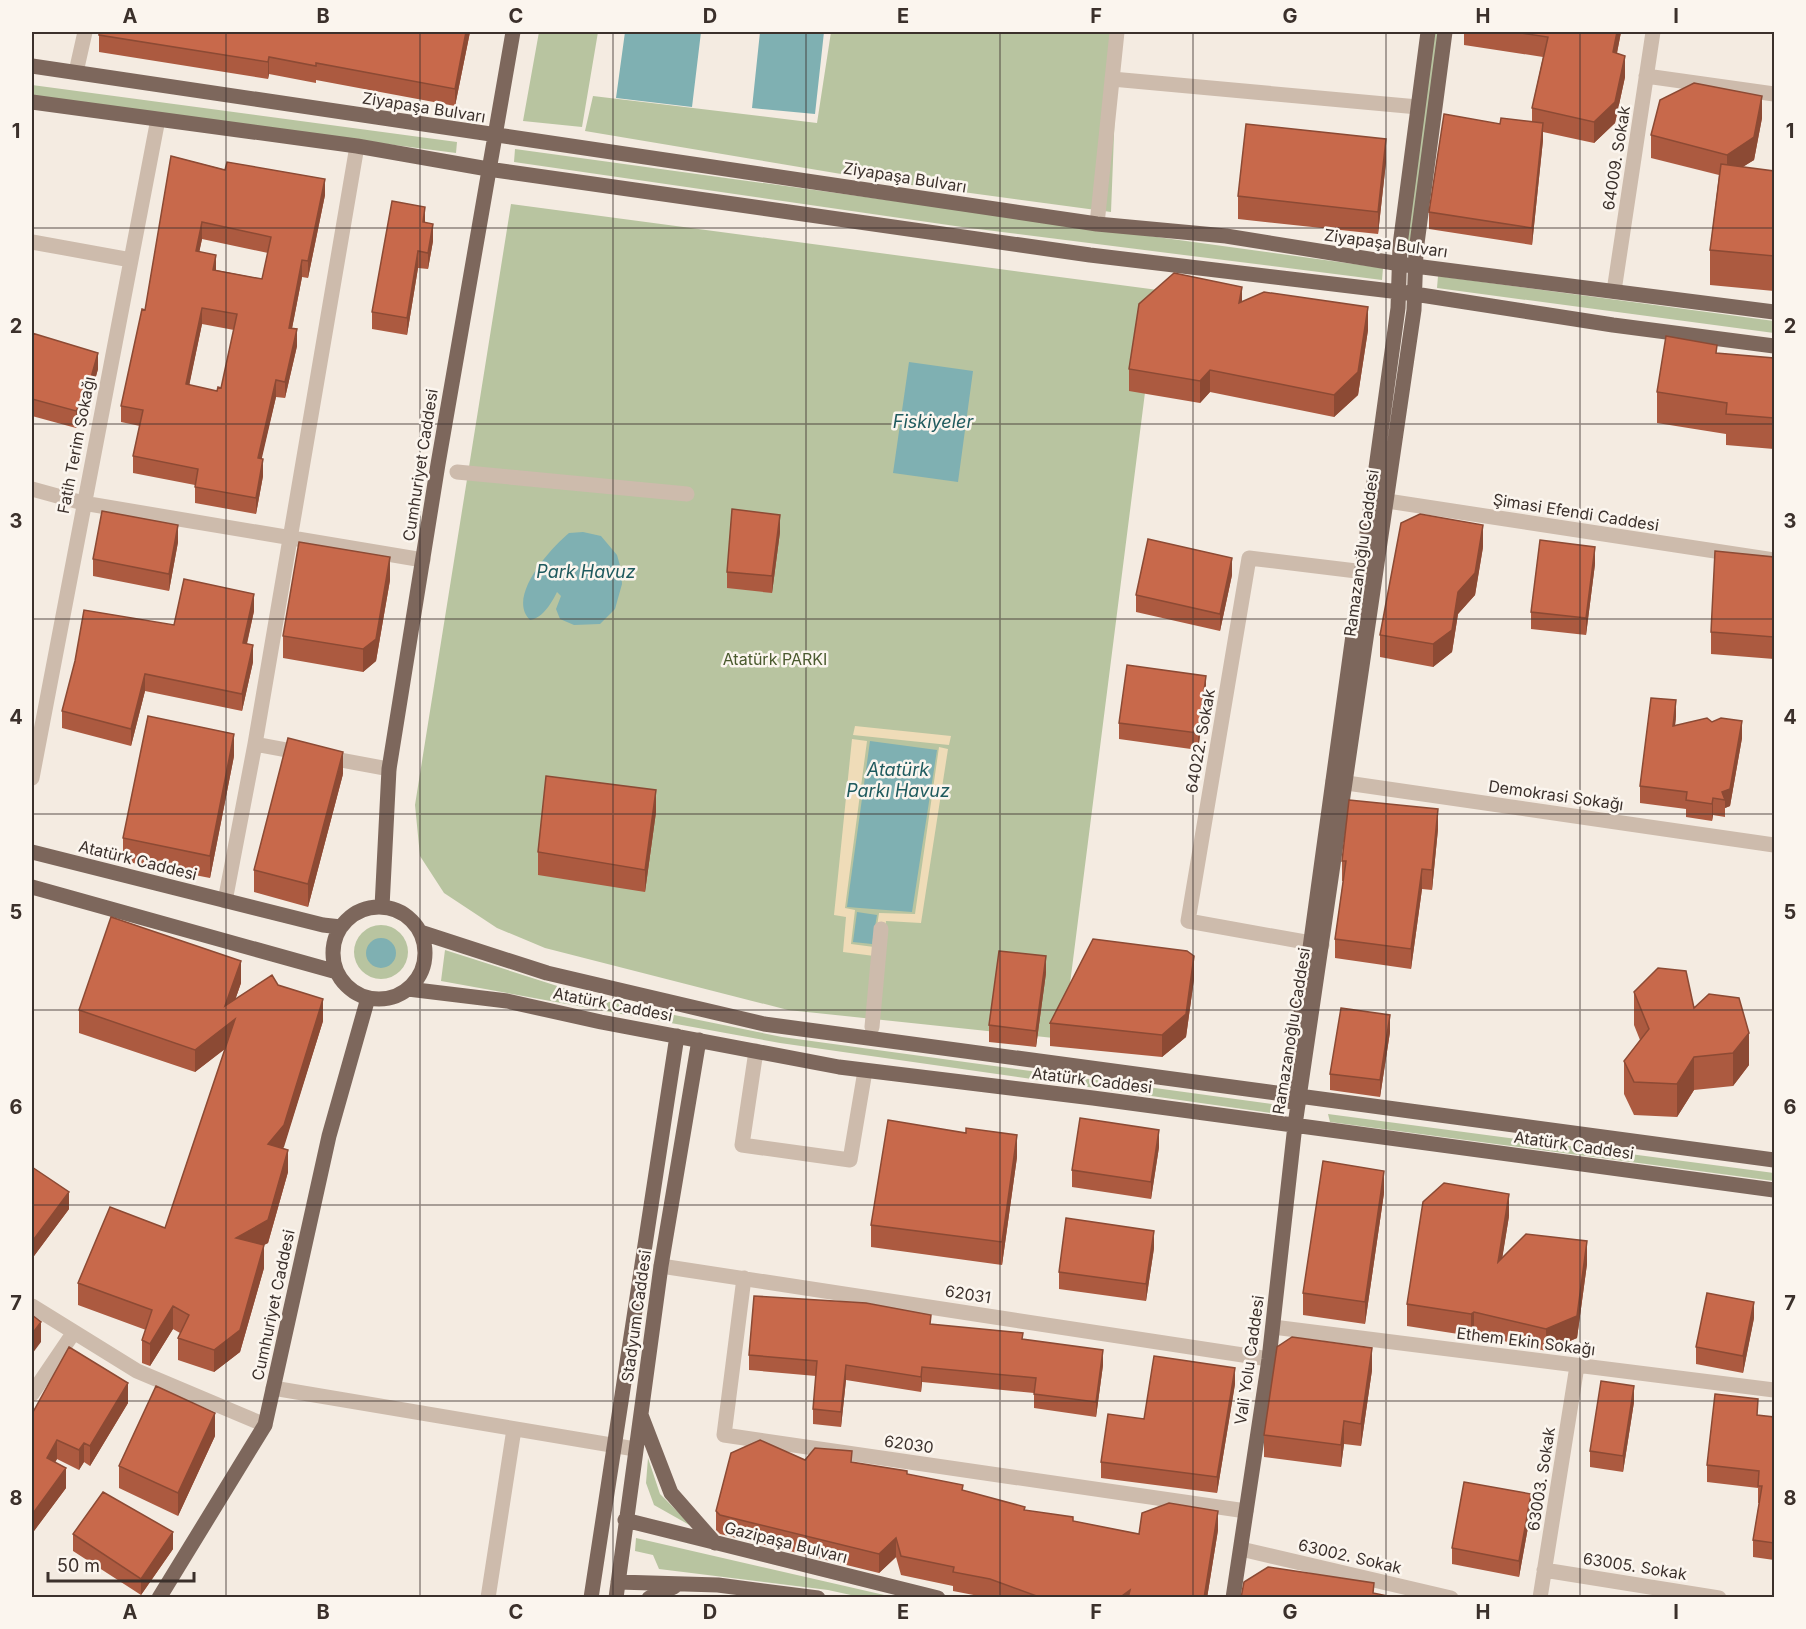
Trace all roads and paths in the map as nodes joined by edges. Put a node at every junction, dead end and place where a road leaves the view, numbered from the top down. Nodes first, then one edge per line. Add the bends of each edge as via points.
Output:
1 (84, 32) edge
2 (513, 32) edge
3 (1117, 32) edge
4 (1428, 32) edge
5 (1445, 32) edge
6 (1653, 32) edge
7 (32, 66) edge
8 (76, 72) junction
9 (1646, 76) junction
10 (1112, 79) junction
11 (1774, 94) edge
12 (32, 102) edge
13 (1418, 107) junction
14 (158, 119) junction
15 (494, 136) junction
16 (357, 146) junction
17 (488, 169) junction
18 (1096, 224) junction
19 (32, 242) edge
20 (131, 260) junction
21 (1399, 264) junction
22 (1415, 266) junction
23 (1614, 291) junction
24 (1399, 292) junction
25 (1415, 294) junction
26 (1774, 312) edge
27 (1774, 346) edge
28 (457, 472) dead end
29 (32, 489) edge
30 (687, 494) dead end
31 (1379, 500) junction
32 (83, 503) junction
33 (289, 537) junction
34 (423, 560) junction
35 (1774, 560) edge
36 (1369, 572) junction
37 (255, 744) junction
38 (389, 769) junction
39 (32, 778) edge
40 (1339, 782) junction
41 (1774, 845) edge
42 (32, 852) edge
43 (32, 887) edge
44 (225, 901) junction
45 (382, 907) junction
46 (341, 927) junction
47 (880, 929) dead end
48 (420, 932) junction
49 (1317, 944) junction
50 (336, 972) junction
51 (408, 989) junction
52 (368, 998) junction
53 (872, 1027) dead end
54 (677, 1035) junction
55 (699, 1040) junction
56 (756, 1051) junction
57 (865, 1071) junction
58 (1295, 1094) junction
59 (1294, 1125) junction
60 (1774, 1160) edge
61 (1774, 1190) edge
62 (661, 1266) junction
63 (744, 1278) junction
64 (32, 1306) edge
65 (1272, 1328) junction
66 (74, 1332) junction
67 (1269, 1359) junction
68 (1577, 1366) junction
69 (273, 1388) junction
70 (1774, 1390) edge
71 (32, 1394) edge
72 (640, 1413) junction
73 (265, 1425) junction
74 (514, 1429) junction
75 (614, 1444) junction
76 (635, 1449) junction
77 (1246, 1511) junction
78 (625, 1520) junction
79 (715, 1543) junction
80 (1241, 1549) junction
81 (1545, 1570) junction
82 (683, 1584) junction
83 (617, 1590) edge
84 (159, 1598) edge
85 (488, 1598) edge
86 (591, 1598) edge
87 (649, 1598) edge
88 (818, 1598) edge
89 (938, 1598) edge
90 (1233, 1598) edge
91 (1451, 1598) edge
92 (1540, 1598) edge
93 (1719, 1598) edge

1 - 8 street
2 - 15 main road, Cumhuriyet Caddesi
3 - 10 street
4 - 13 main road, Ramazanoğlu Caddesi
5 - 22 main road, Ramazanoğlu Caddesi
6 - 9 street, 64009. Sokak
7 - 8 main road, Ziyapaşa Bulvarı
8 - 15 main road, Ziyapaşa Bulvarı
9 - 11 street
9 - 23 street, 64009. Sokak
10 - 13 street
10 - 18 street
12 - 14 main road
13 - 21 main road, Ramazanoğlu Caddesi
14 - 16 main road
14 - 20 street, Fatih Terim Sokağı
15 - 17 main road, Cumhuriyet Caddesi
15 - 18 main road, Ziyapaşa Bulvarı
16 - 17 main road
16 - 33 street
17 - 24 main road via 1090,255
17 - 34 main road, Cumhuriyet Caddesi
18 - 21 main road, Ziyapaşa Bulvarı via 1226,236
19 - 20 street
20 - 32 street, Fatih Terim Sokağı
21 - 22 main road, Ziyapaşa Bulvarı
21 - 24 main road, Ramazanoğlu Caddesi
22 - 23 main road, Ziyapaşa Bulvarı
22 - 25 main road, Ramazanoğlu Caddesi
23 - 26 main road, Ziyapaşa Bulvarı
24 - 25 main road
24 - 31 main road, Ramazanoğlu Caddesi
25 - 27 main road
25 - 31 main road, Ramazanoğlu Caddesi
28 - 30 street
29 - 32 street
31 - 35 street, Şimasi Efendi Caddesi
31 - 36 main road, Ramazanoğlu Caddesi
32 - 33 street
32 - 39 street, Fatih Terim Sokağı
33 - 34 street
33 - 37 street
34 - 38 main road, Cumhuriyet Caddesi
36 - 40 main road, Ramazanoğlu Caddesi
36 - 49 street, 64022. Sokak via 1249,558 1188,921
37 - 38 street
37 - 44 street
38 - 45 main road, Cumhuriyet Caddesi
40 - 41 street, Demokrasi Sokağı
40 - 49 main road, Ramazanoğlu Caddesi
42 - 44 main road, Atatürk Caddesi
43 - 50 main road
44 - 46 main road, Atatürk Caddesi
45 - 46 main road via 352,915
45 - 48 main road via 404,915
46 - 50 main road via 333,948
47 - 53 street
48 - 51 main road via 424,962
48 - 58 main road, Atatürk Caddesi via 547,974 764,1023
49 - 58 main road, Ramazanoğlu Caddesi
50 - 52 main road via 349,988
51 - 52 main road via 388,998
51 - 54 main road, Atatürk Caddesi via 507,1001
52 - 69 main road, Cumhuriyet Caddesi via 329,1136
54 - 55 main road, Atatürk Caddesi
54 - 75 main road
55 - 56 main road, Atatürk Caddesi
55 - 62 main road, Stadyum Caddesi
56 - 57 main road, Atatürk Caddesi
56 - 57 street via 742,1145 850,1160
57 - 59 main road, Atatürk Caddesi
58 - 59 main road, Ramazanoğlu Caddesi
58 - 60 main road, Atatürk Caddesi
59 - 61 main road, Atatürk Caddesi
59 - 65 main road, Vali Yolu Caddesi
62 - 63 street, 62031
62 - 72 main road, Stadyum Caddesi
63 - 67 street, 62031
63 - 77 street, 62030 via 724,1435
64 - 66 street
65 - 67 main road, Vali Yolu Caddesi
65 - 68 street, Ethem Ekin Sokağı
66 - 71 street
66 - 73 street via 137,1371
67 - 77 main road, Vali Yolu Caddesi
68 - 70 street, Ethem Ekin Sokağı
68 - 81 street, 63003. Sokak
69 - 73 main road, Cumhuriyet Caddesi
69 - 74 street
72 - 76 main road, Stadyum Caddesi
72 - 79 main road via 671,1493
73 - 84 main road, Cumhuriyet Caddesi
74 - 75 street
74 - 85 street
75 - 76 street
75 - 86 main road
76 - 78 main road, Stadyum Caddesi
77 - 80 main road, Vali Yolu Caddesi
78 - 79 main road, Gazipaşa Bulvarı
78 - 83 main road, Stadyum Caddesi
79 - 89 main road, Gazipaşa Bulvarı
80 - 90 main road, Vali Yolu Caddesi
80 - 91 street, 63002. Sokak
81 - 92 street, 63003. Sokak
81 - 93 street, 63005. Sokak
82 - 83 main road
82 - 87 main road
82 - 88 main road

